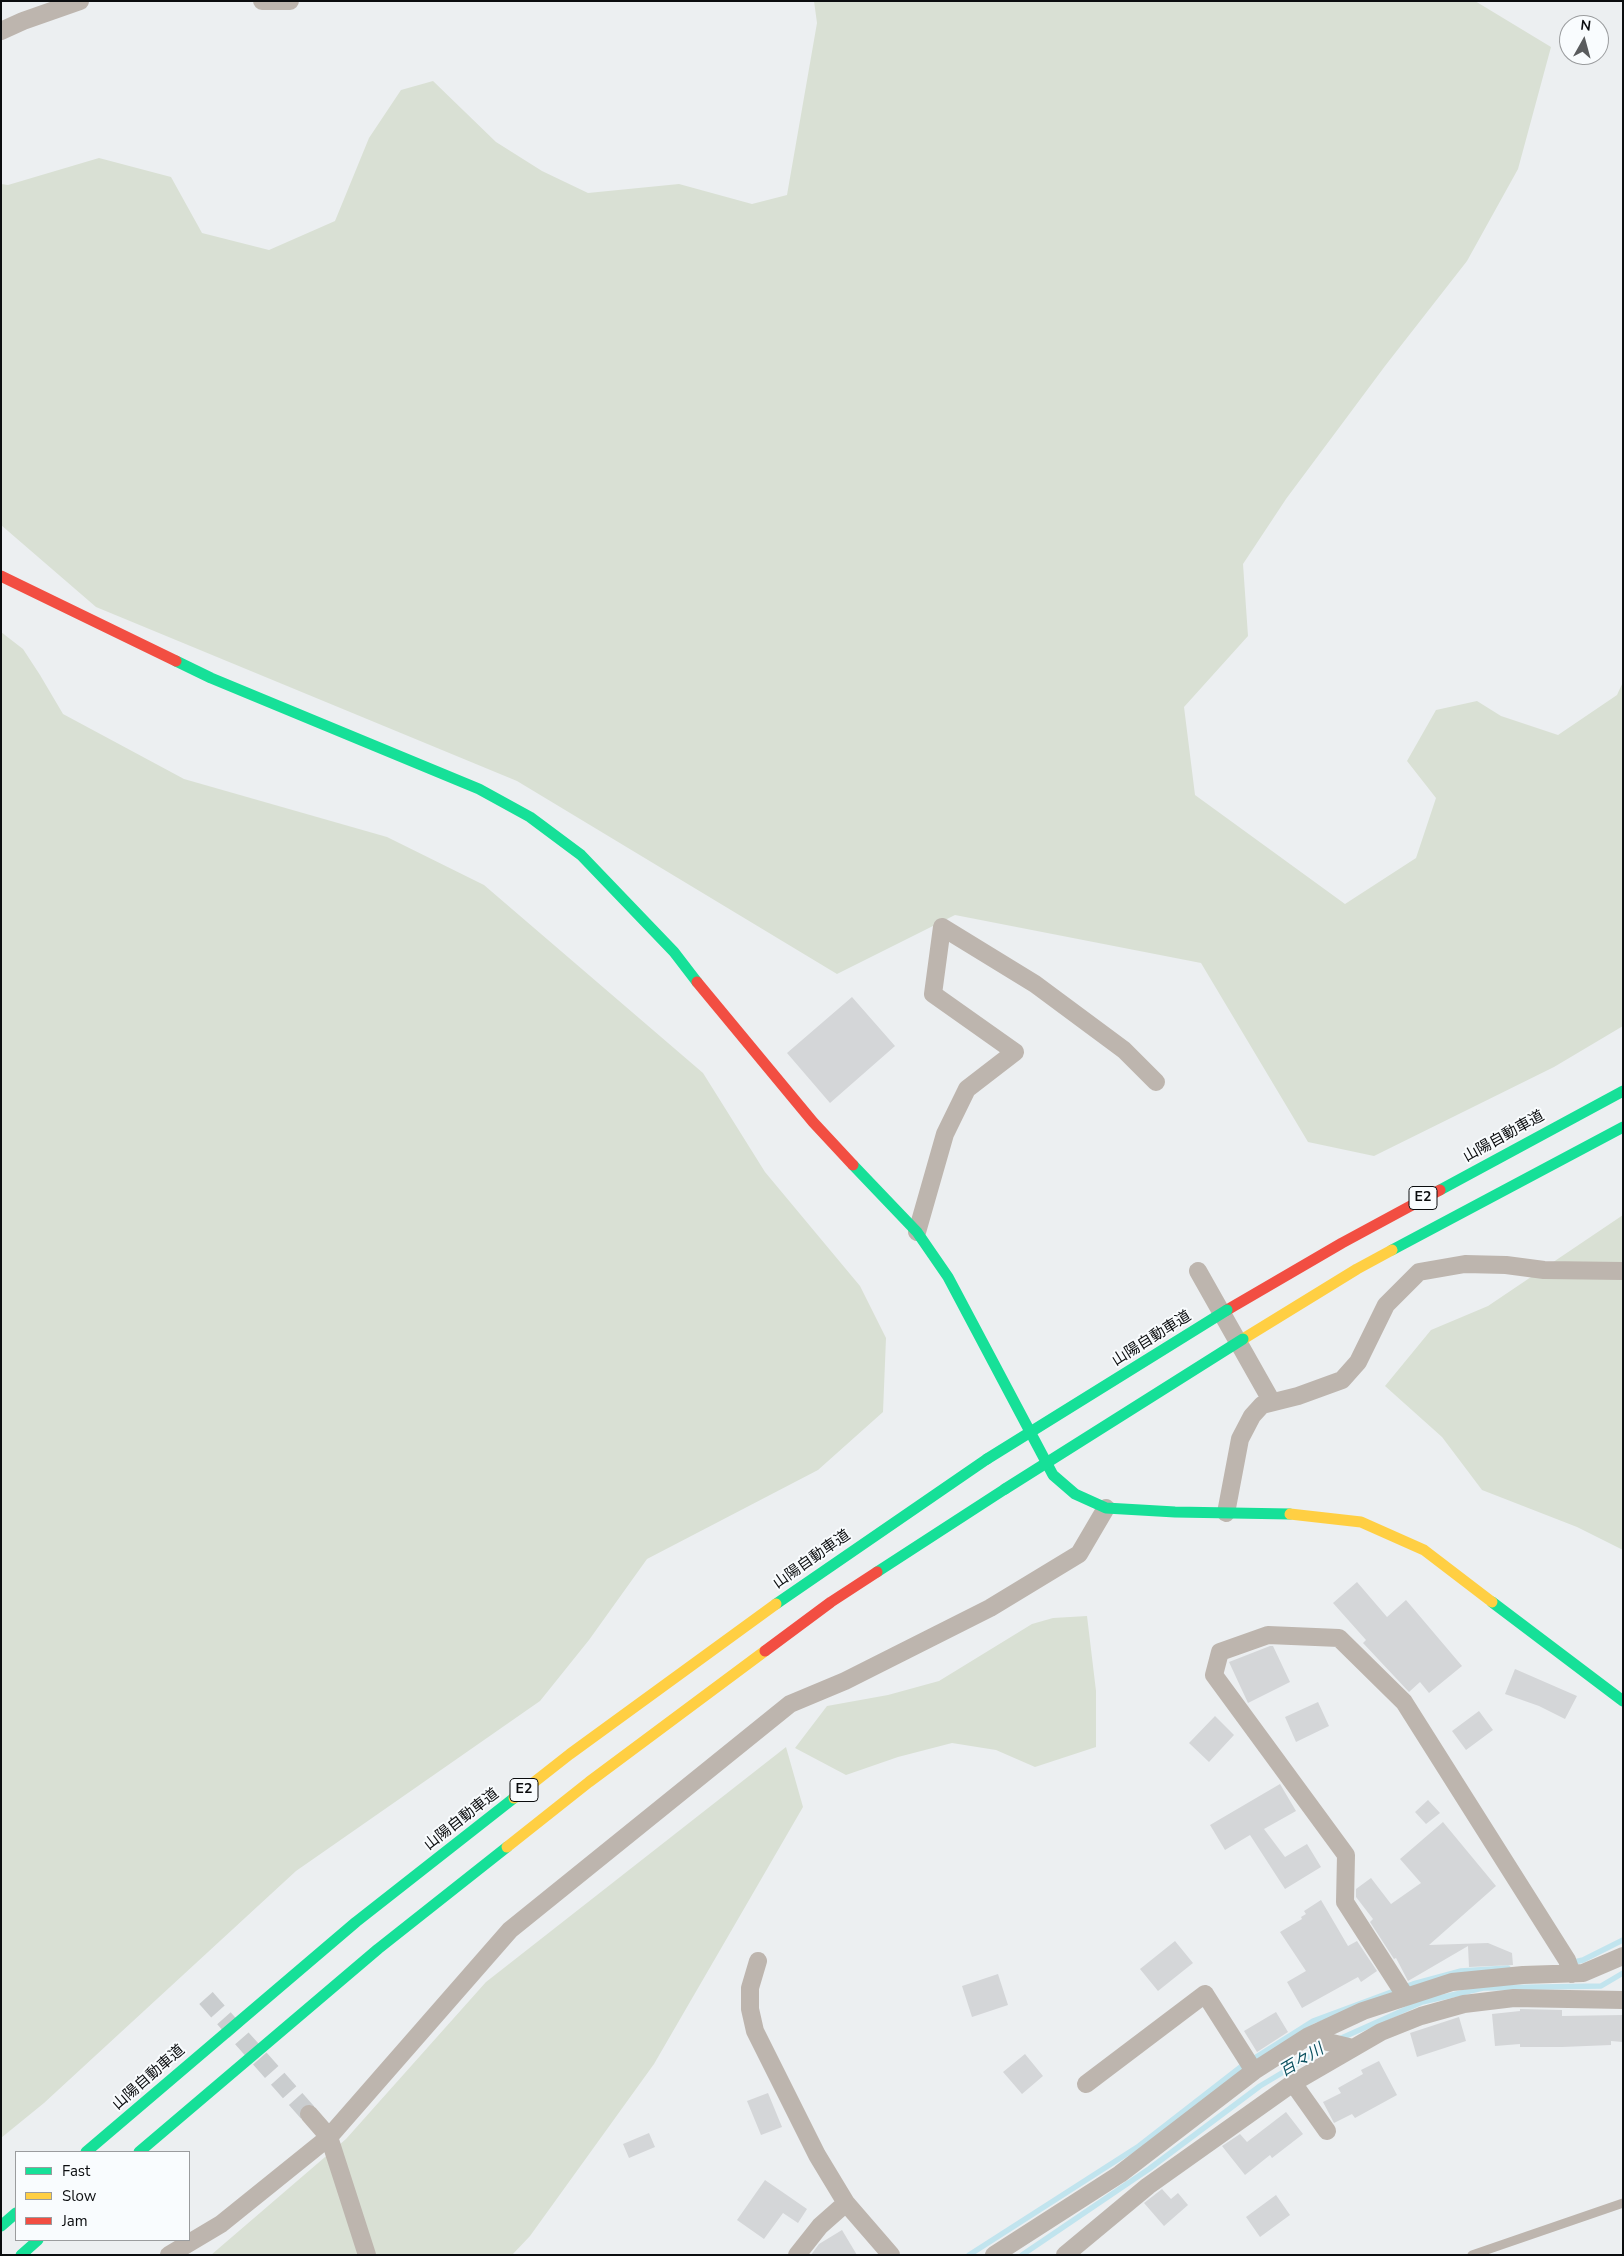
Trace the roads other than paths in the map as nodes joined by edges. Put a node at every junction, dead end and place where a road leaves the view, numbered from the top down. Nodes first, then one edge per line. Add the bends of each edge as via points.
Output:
1 (80, 1) edge
2 (262, 1) edge
3 (290, 1) edge
4 (1, 31) edge
5 (1, 576) edge
6 (1156, 1082) dead end
7 (1623, 1090) edge
8 (1623, 1127) edge
9 (917, 1232) junction
10 (1198, 1271) dead end
11 (1623, 1271) edge
12 (1272, 1402) junction
13 (1106, 1508) junction
14 (1226, 1513) junction
15 (1623, 1701) edge
16 (1623, 1956) edge
17 (758, 1961) dead end
18 (1577, 1978) junction
19 (1402, 1991) junction
20 (1623, 2000) edge
21 (1311, 2038) junction
22 (1350, 2048) junction
23 (1251, 2064) junction
24 (1292, 2083) junction
25 (1086, 2084) dead end
26 (309, 2114) tunnel mouth
27 (1327, 2131) dead end
28 (329, 2137) junction
29 (87, 2151) edge
30 (140, 2151) edge
31 (1133, 2164) junction
32 (1148, 2186) junction
33 (846, 2203) junction
34 (1623, 2203) edge
35 (15, 2214) edge
36 (1, 2226) edge
37 (37, 2241) edge
38 (21, 2255) edge
39 (169, 2255) edge
40 (367, 2255) edge
41 (797, 2255) edge
42 (891, 2255) edge
43 (994, 2255) edge
44 (1065, 2255) edge
45 (1472, 2255) edge

1 - 4 street
2 - 3 street
5 - 9 main road via 211,678 479,789 530,817 580,856 674,952 813,1122
6 - 9 street via 1124,1050 1035,984 942,926 933,994 1015,1052 967,1089 945,1134
7 - 29 main road, 山陽自動車道 / E2, bridge via 1342,1243 1227,1310 987,1459 805,1582 570,1754 356,1922
8 - 30 main road, E2, bridge via 1357,1268 1180,1376 831,1602 589,1782 378,1949
9 - 13 main road via 948,1277 1053,1475 1075,1494
10 - 12 street
11 - 12 street via 1465,1264 1420,1272 1386,1305 1358,1362 1342,1380
12 - 14 street via 1262,1405 1252,1416 1240,1440
13 - 14 main road
13 - 28 street via 1079,1554 990,1608 790,1704 510,1930
14 - 15 main road via 1304,1514 1361,1522 1424,1550
16 - 18 street
17 - 33 street via 750,1988 755,2030 817,2155
18 - 19 street via 1523,1976 1452,1982
18 - 19 street via 1404,1702 1339,1638 1268,1635 1220,1652 1214,1675 1346,1855 1345,1902
18 - 20 street
18 - 22 street via 1514,1998 1464,2004 1420,2016
19 - 21 street
21 - 22 street
21 - 23 street
22 - 24 street
23 - 25 street via 1205,1994
23 - 31 street
24 - 27 street
24 - 32 street
26 - 28 street
28 - 39 street via 221,2224
28 - 40 street
31 - 32 street
31 - 43 street
32 - 44 street
33 - 41 street via 820,2226
33 - 42 street
34 - 45 lane
35 - 36 main road
37 - 38 main road

